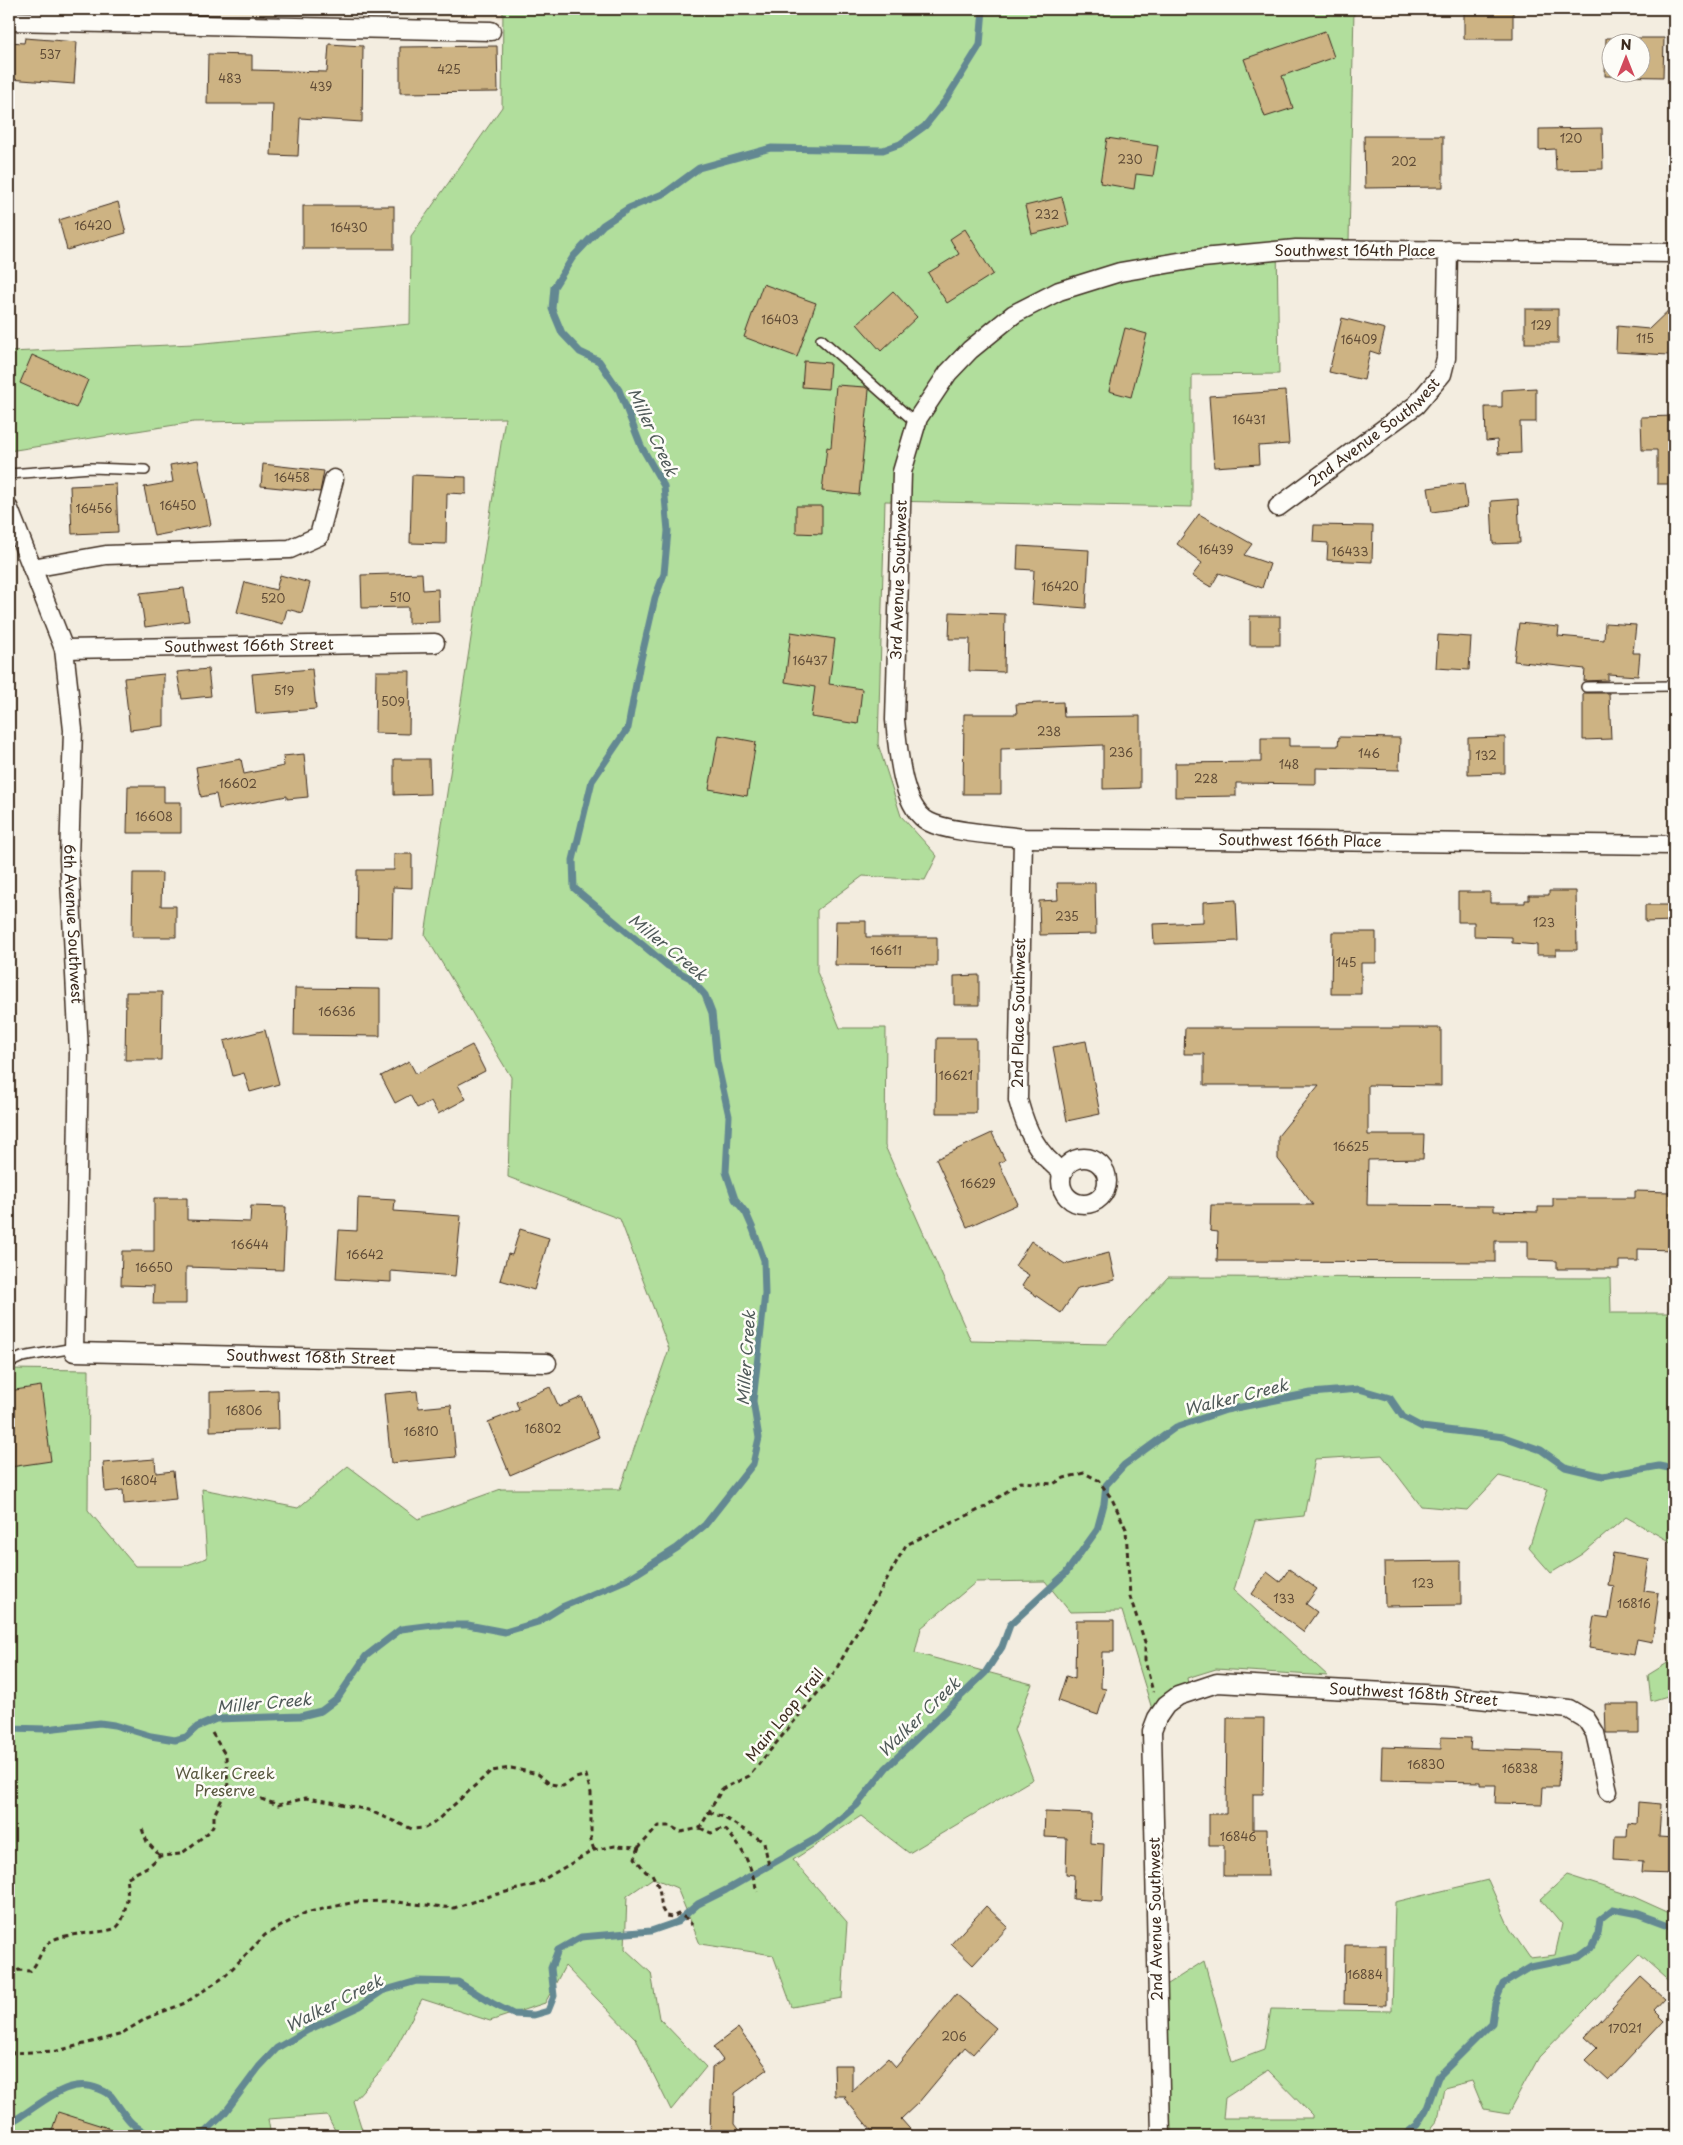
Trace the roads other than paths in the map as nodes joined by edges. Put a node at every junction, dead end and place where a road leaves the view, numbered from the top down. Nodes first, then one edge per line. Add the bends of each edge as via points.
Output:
1 (9, 20) edge
2 (491, 31) dead end
3 (1448, 250) junction
4 (1674, 253) edge
5 (821, 339) dead end
6 (970, 350) joint
7 (916, 423) junction
8 (145, 470) dead end
9 (9, 474) edge
10 (334, 479) dead end
11 (1278, 507) dead end
12 (9, 509) edge
13 (32, 568) junction
14 (434, 643) dead end
15 (64, 649) junction
16 (1674, 686) edge
17 (1586, 687) dead end
18 (927, 822) joint
19 (1023, 838) junction
20 (1674, 845) edge
21 (1063, 1172) dead end
22 (74, 1350) junction
23 (9, 1362) edge
24 (547, 1363) dead end
25 (1163, 1710) joint
26 (1608, 1791) dead end
27 (1161, 2136) edge

1 - 2 street
3 - 4 street, Southwest 164th Place
3 - 6 street, Southwest 164th Place via 1296,249 1202,258 1120,272 1059,291 1014,314
3 - 11 street, 2nd Avenue Southwest via 1446,358 1442,374 1416,405
5 - 7 lane
6 - 7 street, 3rd Avenue Southwest via 930,397
7 - 18 street, 3rd Avenue Southwest via 902,472 895,720 905,784 914,808
8 - 9 lane via 91,468
10 - 13 street via 319,536 290,549 106,555
12 - 13 street, 6th Avenue Southwest
13 - 15 street, 6th Avenue Southwest
14 - 15 street, Southwest 166th Street
15 - 22 street, 6th Avenue Southwest via 73,730 69,859 79,1052
16 - 17 lane
18 - 19 street, Southwest 166th Place
19 - 20 street, Southwest 166th Place
19 - 21 street, 2nd Place Southwest via 1018,1100 1024,1123 1036,1146 1051,1165
22 - 23 lane
22 - 24 street, Southwest 168th Street
25 - 26 street, Southwest 168th Street via 1178,1696 1217,1683 1443,1695 1569,1710 1586,1719 1594,1732
25 - 27 street, 2nd Avenue Southwest via 1152,1731

